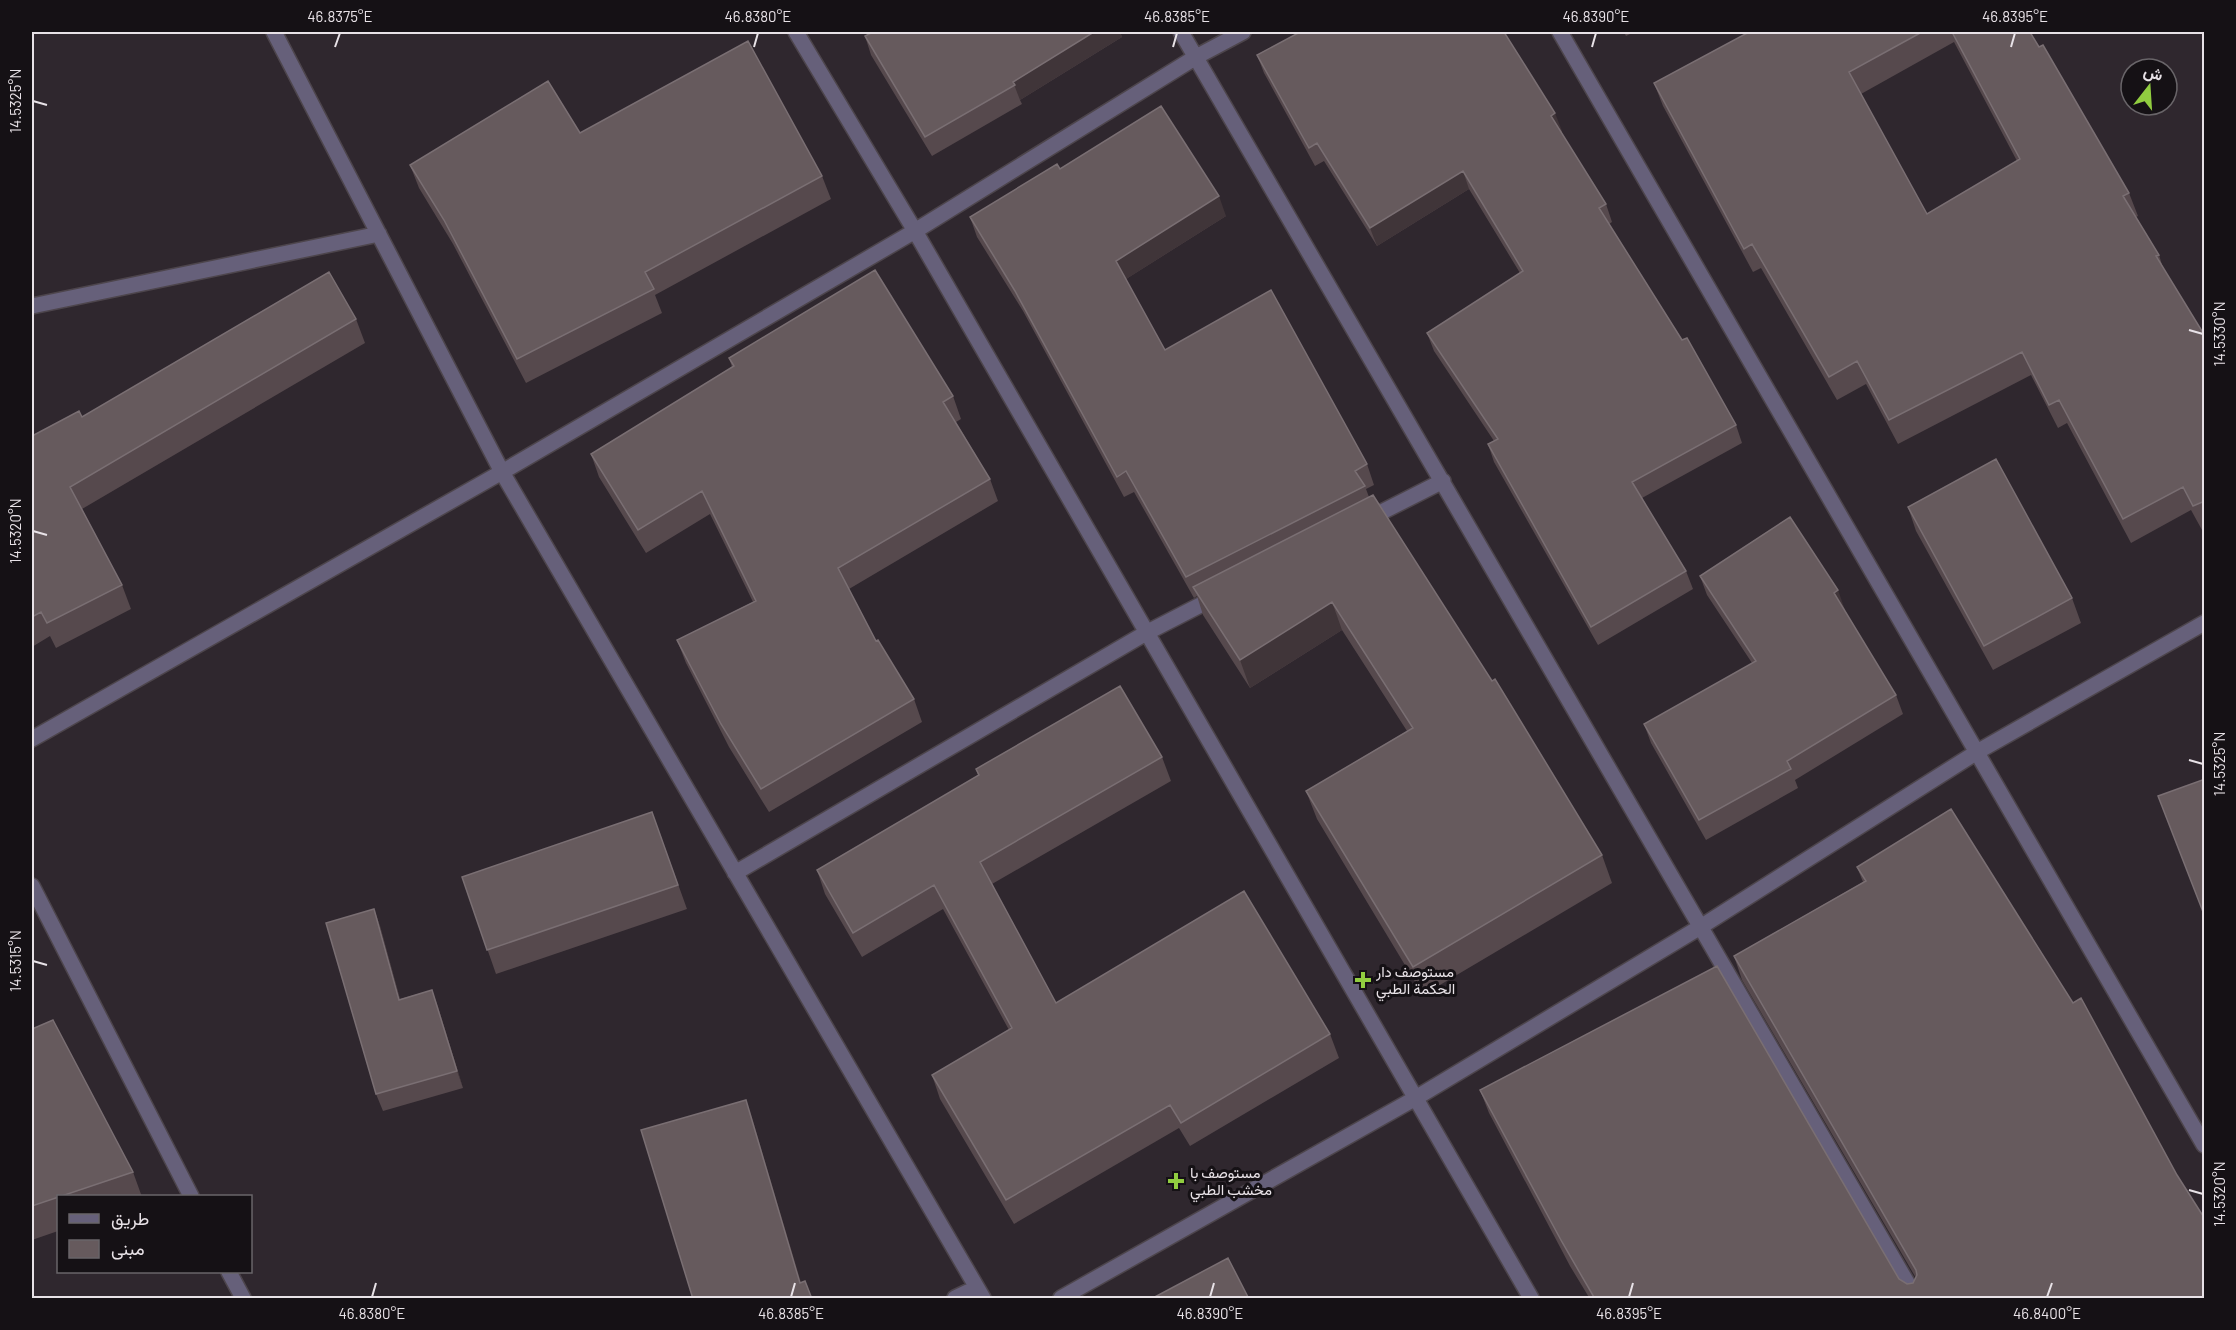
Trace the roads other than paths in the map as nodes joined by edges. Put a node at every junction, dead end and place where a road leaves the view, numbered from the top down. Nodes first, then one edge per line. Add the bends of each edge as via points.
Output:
1 (274, 32) edge
2 (796, 32) edge
3 (1181, 32) edge
4 (1243, 32) edge
5 (1560, 32) edge
6 (1196, 57) junction
7 (915, 231) junction
8 (379, 234) junction
9 (32, 306) edge
10 (502, 472) junction
11 (1443, 481) junction
12 (1347, 530) edge
13 (1231, 589) edge
14 (2205, 623) edge
15 (1146, 633) junction
16 (32, 739) edge
17 (1977, 753) junction
18 (735, 873) junction
19 (32, 886) edge
20 (1702, 926) junction
21 (1414, 1099) junction
22 (2205, 1145) edge
23 (190, 1195) edge
24 (230, 1273) edge
25 (980, 1293) edge
26 (243, 1299) edge
27 (955, 1299) edge
28 (1061, 1299) edge
29 (1530, 1299) edge
30 (1916, 1299) edge

1 - 8 street
2 - 7 street
3 - 6 street
4 - 6 street
5 - 17 street
6 - 7 street
6 - 11 street
7 - 10 street
7 - 15 street
8 - 9 street
8 - 10 street
10 - 16 street
10 - 18 street
11 - 12 street
11 - 20 street
13 - 15 street
14 - 17 street
15 - 18 street
15 - 21 street
17 - 20 street
17 - 22 street
18 - 25 street
19 - 23 street
20 - 21 street
20 - 30 street
21 - 28 street
21 - 29 street
24 - 26 street
25 - 27 street

